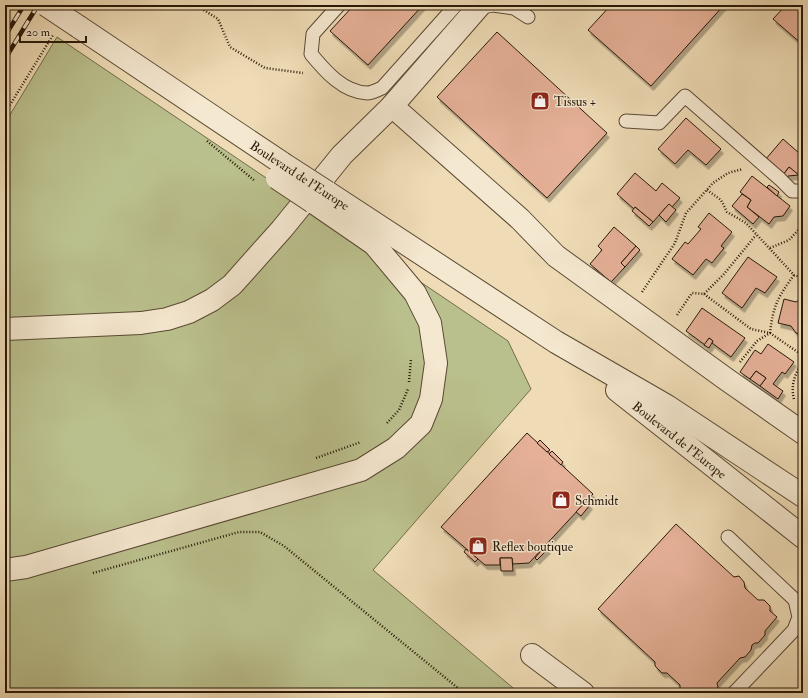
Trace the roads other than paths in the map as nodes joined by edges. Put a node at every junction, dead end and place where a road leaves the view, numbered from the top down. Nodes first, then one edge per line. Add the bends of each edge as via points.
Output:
1 (46, 5) edge
2 (339, 5) edge
3 (456, 5) edge
4 (478, 6) edge
5 (528, 17) dead end
6 (392, 106) junction
7 (626, 121) dead end
8 (803, 191) edge
9 (320, 197) junction
10 (5, 329) edge
11 (556, 342) junction
12 (796, 428) edge
13 (803, 496) edge
14 (728, 537) dead end
15 (803, 537) edge
16 (5, 570) edge
17 (532, 655) dead end
18 (583, 693) edge
19 (734, 693) edge

1 - 9 street, Boulevard de l'Europe, bridge via 255,145 272,175
2 - 3 lane via 313,34 311,54 331,77 353,91 368,93 382,88
4 - 5 lane via 514,8
4 - 6 street
6 - 10 street via 342,155 232,285 212,300 190,312 141,323
6 - 12 street via 520,219 556,256
7 - 8 lane via 659,122 685,96 792,192
9 - 11 street, Boulevard de l'Europe
9 - 16 street via 374,244 415,293 430,323 436,363 431,399 421,424 396,448 361,470 26,567
11 - 13 street, Boulevard de l'Europe via 667,406
11 - 15 street, Boulevard de l'Europe
14 - 19 lane via 795,600 799,617 794,630
17 - 18 street

